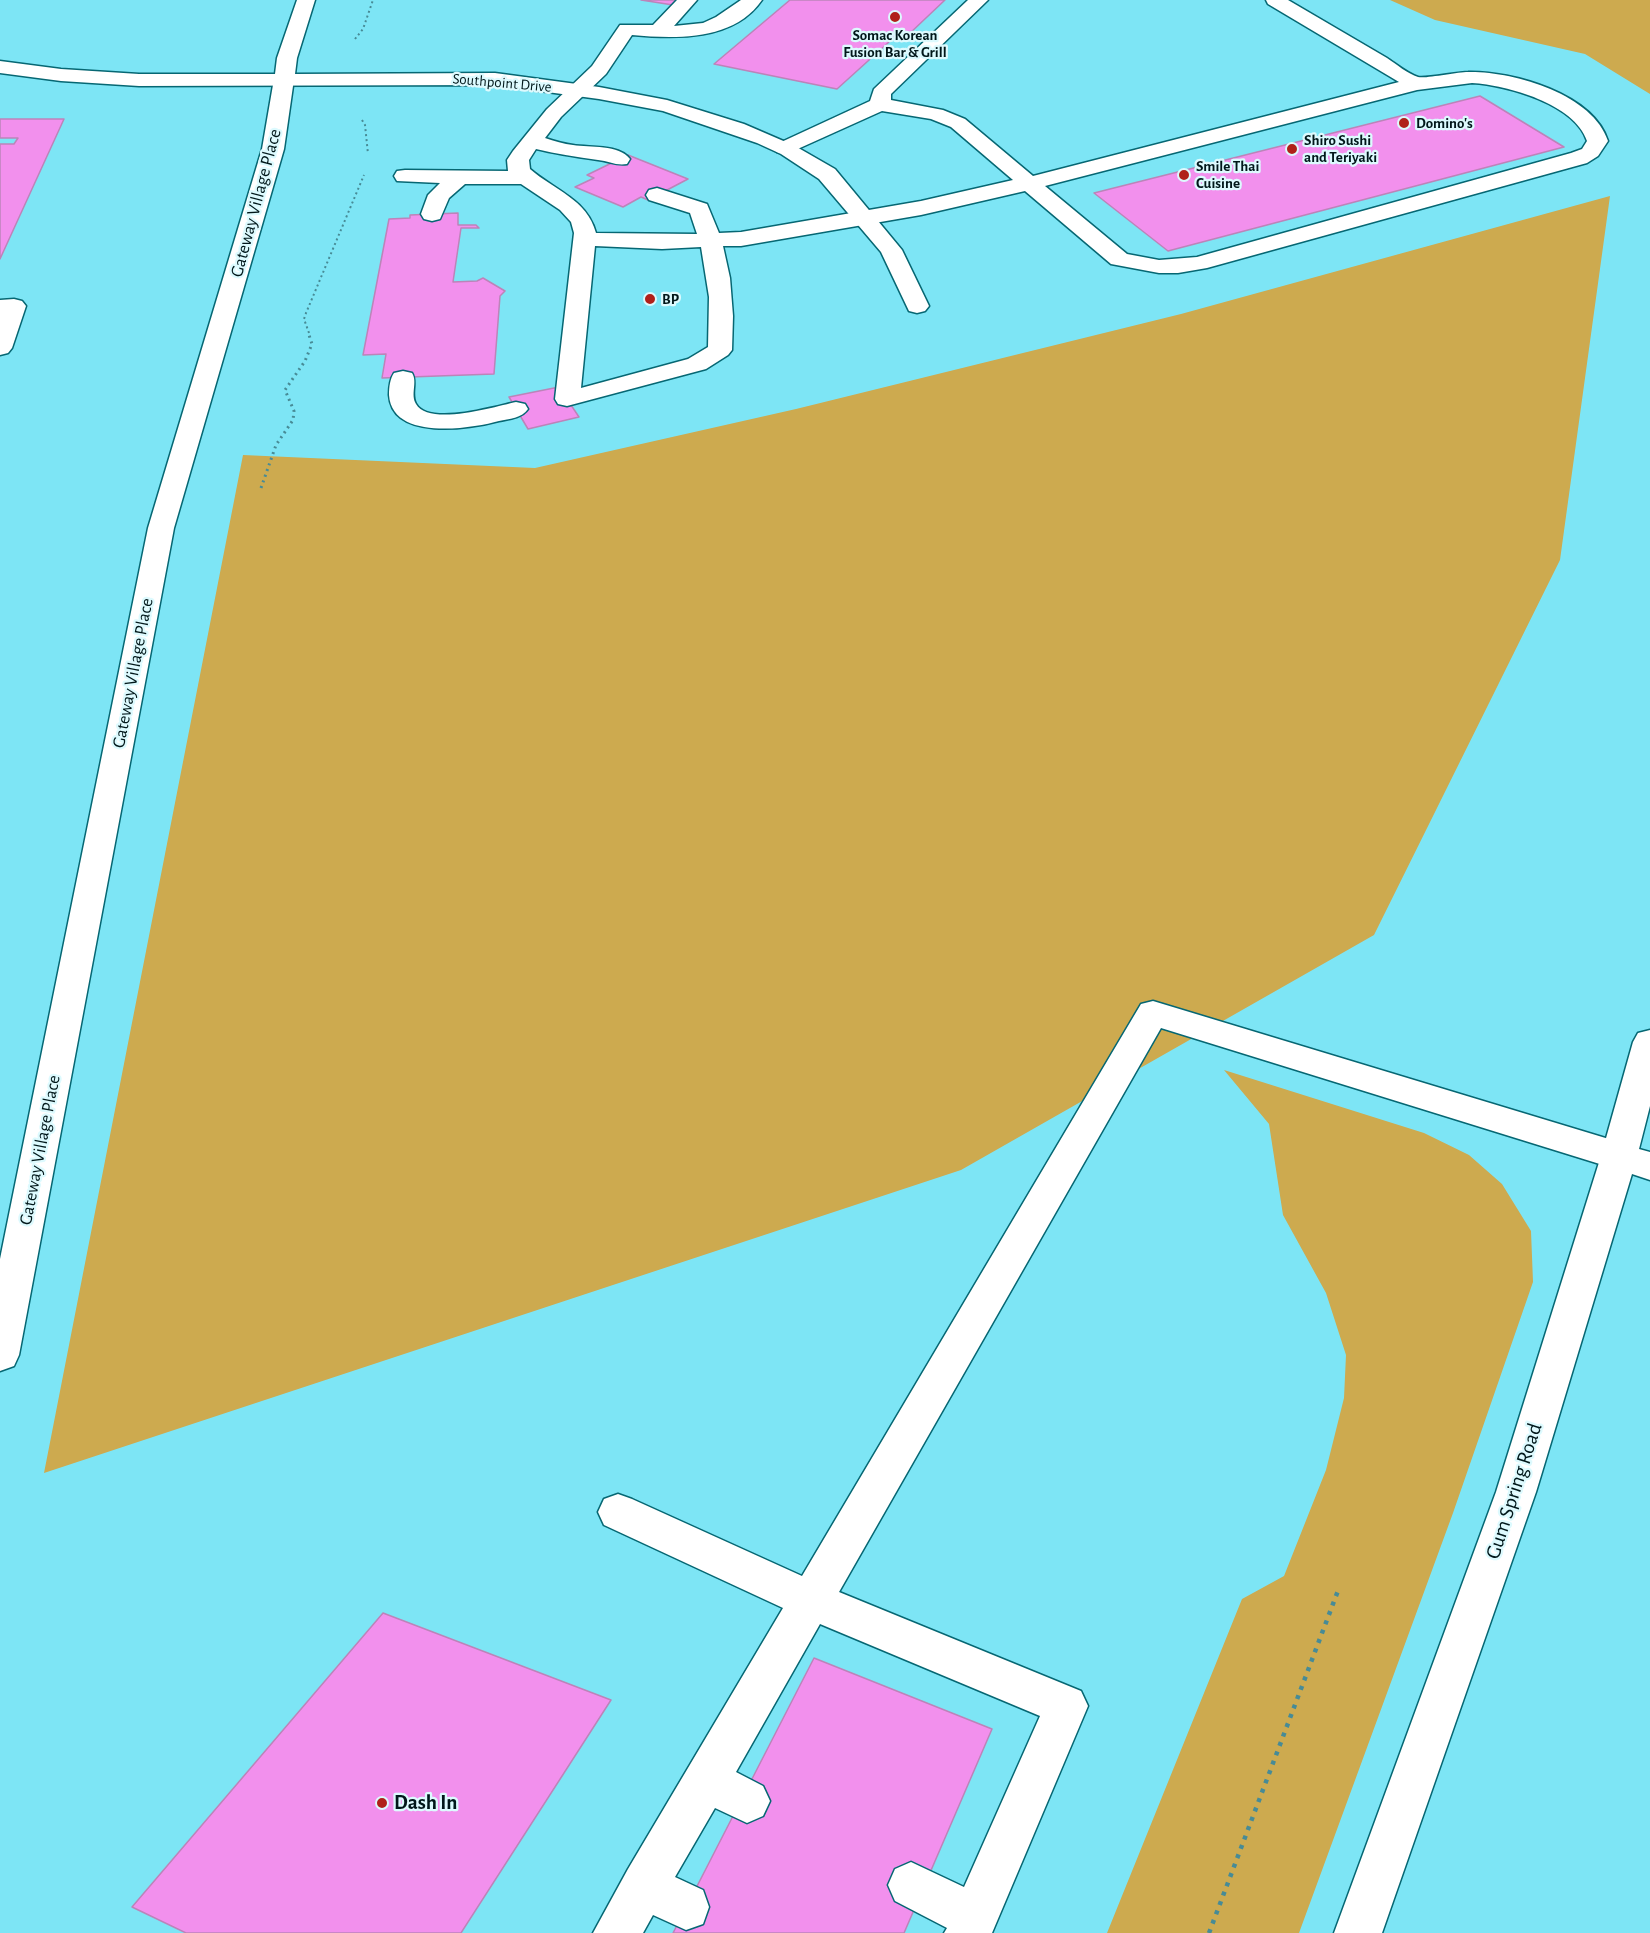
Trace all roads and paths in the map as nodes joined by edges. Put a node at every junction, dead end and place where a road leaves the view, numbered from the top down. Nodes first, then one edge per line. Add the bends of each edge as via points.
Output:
1 (306, 0) edge
2 (373, 0) edge
3 (688, 0) edge
4 (753, 0) edge
5 (979, 0) edge
6 (1275, 0) edge
7 (658, 31) junction
8 (352, 44) dead end
9 (0, 67) edge
10 (284, 79) junction
11 (1416, 84) junction
12 (577, 90) junction
13 (880, 104) junction
14 (362, 118) dead end
15 (531, 141) junction
16 (784, 148) junction
17 (370, 160) dead end
18 (603, 160) dead end
19 (364, 173) dead end
20 (405, 176) dead end
21 (460, 177) junction
22 (525, 177) junction
23 (1030, 183) junction
24 (666, 190) dead end
25 (432, 214) dead end
26 (866, 218) junction
27 (584, 239) junction
28 (711, 240) junction
29 (917, 306) dead end
30 (0, 307) edge
31 (0, 348) edge
32 (403, 378) dead end
33 (516, 409) dead end
34 (261, 488) dead end
35 (1650, 1042) edge
36 (1634, 1161) edge
37 (0, 1355) edge
38 (618, 1512) dead end
39 (1339, 1588) dead end
40 (812, 1600) junction
41 (706, 1780) junction
42 (747, 1801) dead end
43 (644, 1885) junction
44 (911, 1885) dead end
45 (686, 1907) dead end
46 (971, 1925) edge
47 (617, 1933) edge
48 (1209, 1933) edge
49 (1358, 1933) edge

1 - 10 street, Gateway Village Place
2 - 8 path via 363,29
3 - 7 street
4 - 7 street via 736,16 710,27 686,32
5 - 13 street via 881,93
6 - 11 street
7 - 12 street via 627,29 599,69
9 - 10 street, Southpoint Drive via 139,80
10 - 12 street, Southpoint Drive via 495,79
10 - 37 street, Gateway Village Place via 273,149 161,528
11 - 23 street
11 - 23 street via 1467,76 1535,89 1582,117 1596,135 1596,144 1592,152 1579,158 1182,267 1148,267 1119,259
12 - 15 street
12 - 16 street, Southpoint Drive via 678,110
13 - 16 street
13 - 23 street via 936,114 958,123
14 - 17 path
15 - 18 street
15 - 22 street via 518,160 519,171
16 - 26 street, Southpoint Drive via 827,174
19 - 34 path via 306,313 304,320 312,344 285,390 294,411 293,420 276,445
20 - 21 street
21 - 22 street
21 - 25 street via 439,195
22 - 27 street via 574,210 584,223
23 - 26 street
24 - 28 street via 699,209
26 - 28 street via 766,236
26 - 29 street, Southpoint Drive via 891,250
27 - 28 street
27 - 28 street via 567,399 697,364 720,350 717,270
30 - 31 street via 14,306
32 - 33 street via 403,403 410,413 426,418 465,421
35 - 36 street, Gum Spring Road
36 - 40 street via 1153,1013
36 - 49 street, Gum Spring Road
38 - 40 street
39 - 48 path
40 - 41 street
40 - 46 street via 1066,1706
41 - 42 street
41 - 43 street
43 - 45 street
43 - 47 street
44 - 46 street

